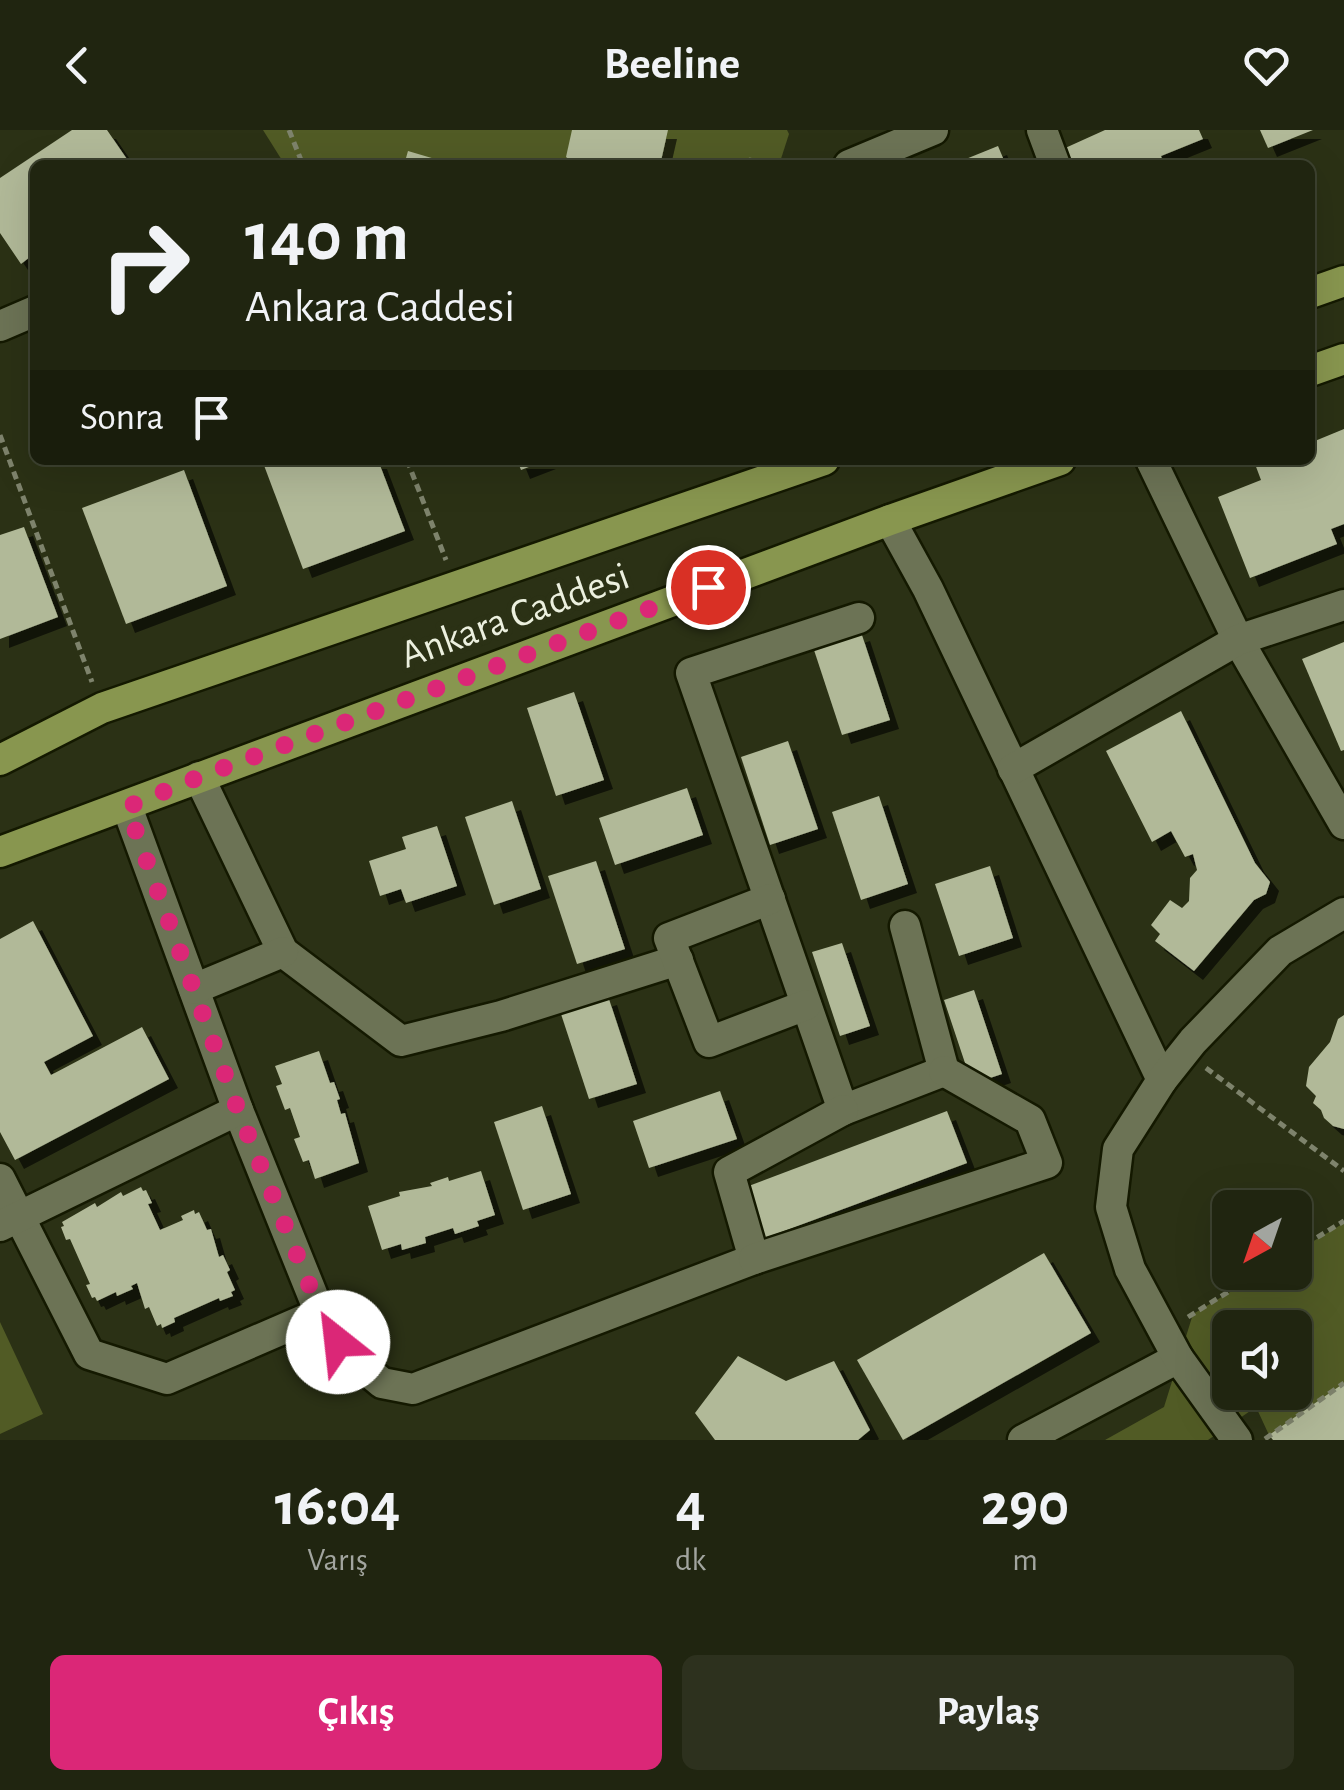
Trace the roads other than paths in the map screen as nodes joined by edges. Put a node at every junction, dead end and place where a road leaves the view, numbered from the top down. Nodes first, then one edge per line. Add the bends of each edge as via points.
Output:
1 (933, 130) edge
2 (1042, 130) edge
3 (861, 160) edge
4 (1053, 160) edge
5 (1344, 281) edge
6 (1315, 291) edge
7 (30, 313) edge
8 (0, 326) edge
9 (1344, 359) edge
10 (1315, 370) edge
11 (810, 465) edge
12 (1046, 465) edge
13 (1153, 465) edge
14 (890, 520) junction
15 (1344, 606) edge
16 (859, 618) dead end
17 (1238, 640) junction
18 (0, 760) edge
19 (1014, 769) junction
20 (199, 777) junction
21 (127, 807) junction
22 (1344, 824) edge
23 (0, 852) edge
24 (770, 899) junction
25 (1344, 913) edge
26 (905, 926) dead end
27 (283, 952) junction
28 (678, 960) junction
29 (194, 989) junction
30 (806, 1005) junction
31 (944, 1071) junction
32 (1162, 1080) junction
33 (238, 1110) junction
34 (843, 1110) junction
35 (0, 1179) edge
36 (11, 1221) edge
37 (754, 1259) junction
38 (320, 1313) junction
39 (1171, 1344) junction
40 (1024, 1440) edge
41 (1237, 1440) edge

1 - 3 street
2 - 4 street
5 - 6 main road
7 - 8 street
9 - 10 main road
11 - 18 main road, Ankara Caddesi via 102,708
12 - 14 main road, Ankara Caddesi
13 - 17 street
14 - 19 street
14 - 20 main road, Ankara Caddesi
15 - 17 street
16 - 24 street via 691,673
17 - 19 street
17 - 22 street
19 - 32 street
20 - 21 main road, Ankara Caddesi
20 - 27 street
21 - 23 main road, Ankara Caddesi
21 - 29 street
24 - 28 street via 669,938
24 - 30 street
25 - 32 street via 1280,952
26 - 31 street
27 - 28 street via 400,1041
27 - 29 street
28 - 30 street via 709,1042
29 - 33 street
30 - 34 street
31 - 34 street
31 - 37 street via 1030,1120 1047,1164
32 - 39 street via 1118,1148 1111,1207 1130,1269
33 - 36 street
33 - 38 street
34 - 37 street via 728,1172
35 - 36 street
36 - 38 street via 89,1354 167,1380
37 - 38 street via 412,1389 382,1383 352,1358
39 - 40 street
39 - 41 street

